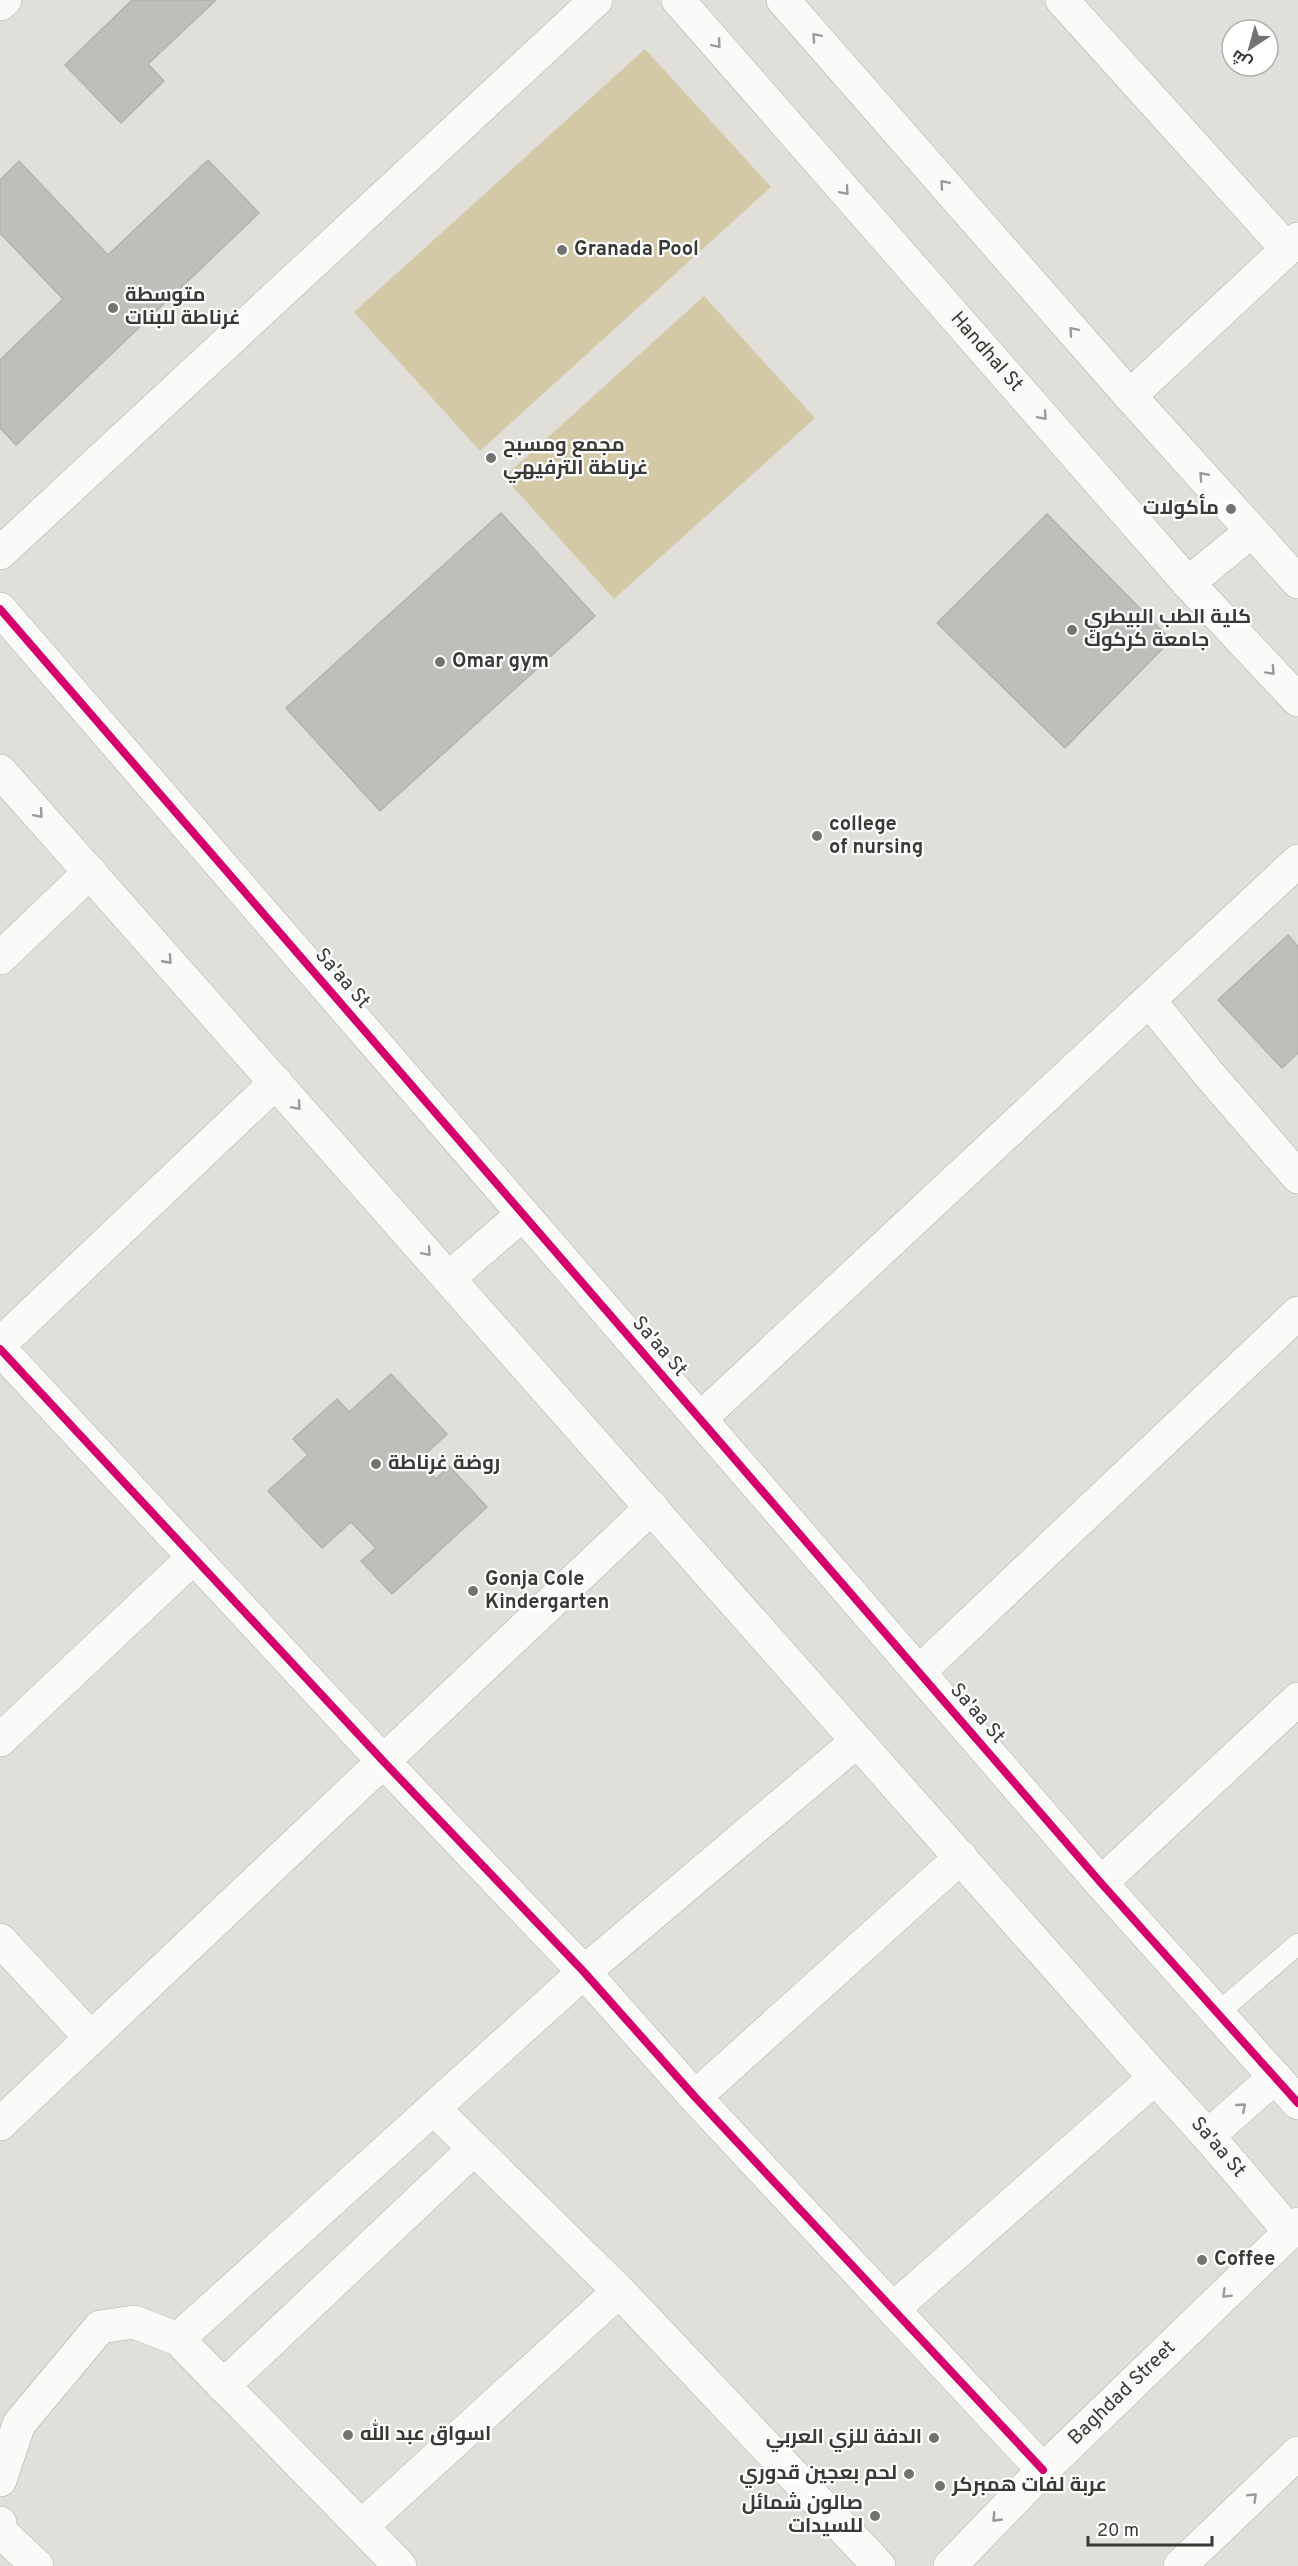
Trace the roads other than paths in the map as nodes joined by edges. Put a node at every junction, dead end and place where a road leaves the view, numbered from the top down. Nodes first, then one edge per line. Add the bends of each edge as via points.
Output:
1 (5, 0) edge
2 (596, 0) edge
3 (678, 0) edge
4 (783, 0) edge
5 (1062, 0) edge
6 (0, 4) edge
7 (1293, 244) edge
8 (1130, 396) junction
9 (1252, 531) junction
10 (0, 553) edge
11 (1298, 582) edge
12 (1188, 583) junction
13 (0, 609) edge
14 (1298, 700) edge
15 (0, 771) edge
16 (1298, 861) edge
17 (90, 872) junction
18 (0, 958) edge
19 (1149, 1000) junction
20 (276, 1082) junction
21 (1298, 1177) edge
22 (523, 1214) junction
23 (449, 1278) junction
24 (1298, 1313) edge
25 (0, 1346) edge
26 (700, 1419) junction
27 (652, 1507) junction
28 (194, 1557) junction
29 (919, 1672) junction
30 (1298, 1699) edge
31 (0, 1740) edge
32 (857, 1741) junction
33 (384, 1762) junction
34 (961, 1857) junction
35 (1101, 1882) junction
36 (0, 1940) edge
37 (1298, 1944) edge
38 (584, 1972) junction
39 (1218, 2013) junction
40 (91, 2038) junction
41 (1155, 2078) junction
42 (1275, 2078) junction
43 (695, 2097) junction
44 (1298, 2103) edge
45 (433, 2108) junction
46 (0, 2124) edge
47 (1208, 2136) junction
48 (474, 2149) junction
49 (1294, 2228) edge
50 (619, 2291) junction
51 (893, 2309) junction
52 (178, 2339) junction
53 (223, 2386) junction
54 (1298, 2453) edge
55 (1043, 2470) junction
56 (0, 2481) edge
57 (362, 2526) junction
58 (0, 2529) edge
59 (37, 2566) edge
60 (400, 2566) edge
61 (879, 2566) edge
62 (950, 2566) edge
63 (1180, 2566) edge

1 - 6 street
2 - 10 street
3 -> 12 street, Handhal St
8 -> 4 street
5 - 7 street
7 - 8 street
9 -> 8 street
9 - 11 street
9 - 12 street
12 -> 14 street, Handhal St
13 - 22 street, Sa'aa St
15 -> 17 street, Sa'aa St
16 - 19 street
17 - 18 street
17 -> 20 street, Sa'aa St
19 - 21 street
19 - 26 street
20 -> 23 street, Sa'aa St
20 - 25 street
22 - 23 street
22 - 26 street, Sa'aa St
23 - 27 street, Sa'aa St
24 - 29 street
25 - 28 street
26 - 29 street, Sa'aa St
27 - 32 street, Sa'aa St
27 - 33 street
28 - 31 street
28 - 33 street
29 - 35 street, Sa'aa St
30 - 35 street
32 - 34 street, Sa'aa St
32 - 38 street
33 - 38 street
33 - 40 street
34 - 41 street, Sa'aa St
34 - 43 street
35 - 39 street, Sa'aa St
36 - 40 street
37 - 39 lane
38 - 43 street
38 - 45 street
39 - 42 street, Sa'aa St
40 - 46 street
41 - 47 street, Sa'aa St
41 - 51 street
42 - 44 street, Sa'aa St
47 -> 42 street
43 - 51 street
45 - 48 street
45 - 52 street
47 - 49 street, Sa'aa St
48 - 50 street
48 - 53 street
49 -> 55 street, Baghdad Street
50 - 57 street
50 - 61 street
51 - 55 street
52 - 53 street
52 - 56 street via 134,2322 100,2327 19,2424
53 - 57 street
63 -> 54 street
55 -> 62 street, Baghdad Street
57 - 60 street
58 - 59 street

